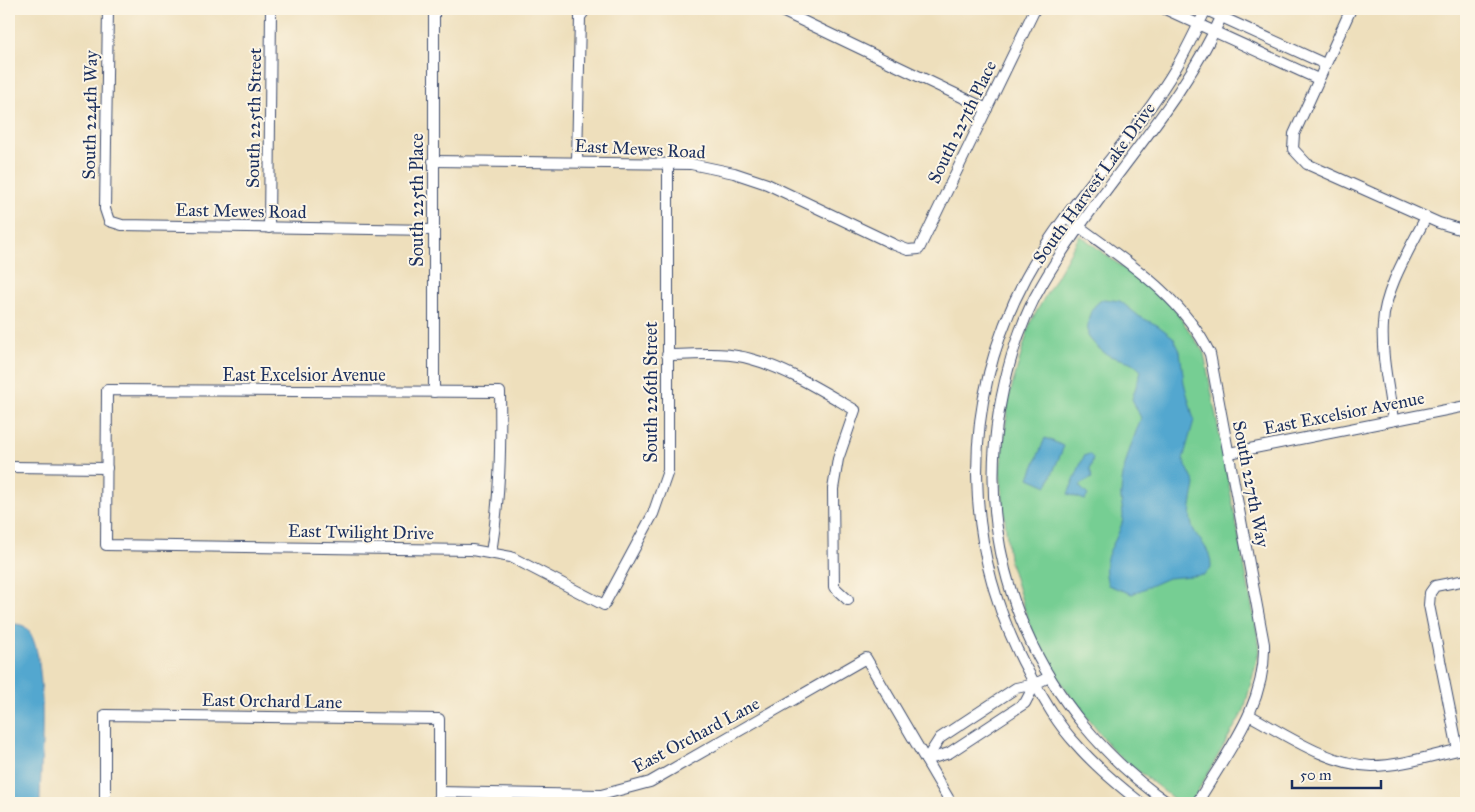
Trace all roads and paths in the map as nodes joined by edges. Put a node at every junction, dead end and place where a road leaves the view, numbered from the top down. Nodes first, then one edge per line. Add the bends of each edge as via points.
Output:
1 (108, 9) edge
2 (271, 9) edge
3 (434, 9) edge
4 (586, 9) edge
5 (772, 9) edge
6 (1035, 9) edge
7 (1165, 9) edge
8 (1205, 9) edge
9 (1351, 9) edge
10 (1223, 13) edge
11 (1198, 25) junction
12 (1214, 32) junction
13 (1325, 64) junction
14 (1318, 79) junction
15 (987, 109) junction
16 (433, 161) junction
17 (577, 162) junction
18 (668, 163) junction
19 (1426, 217) junction
20 (1066, 218) junction
21 (109, 221) joint
22 (269, 228) junction
23 (1080, 228) junction
24 (433, 230) junction
25 (1466, 231) edge
26 (919, 249) joint
27 (667, 355) junction
28 (434, 392) junction
29 (1466, 406) edge
30 (1393, 420) junction
31 (1229, 453) junction
32 (9, 467) edge
33 (107, 468) junction
34 (491, 554) junction
35 (1466, 580) edge
36 (848, 600) dead end
37 (604, 605) joint
38 (1049, 677) junction
39 (1035, 684) junction
40 (976, 715) junction
41 (1249, 715) junction
42 (986, 730) junction
43 (1462, 749) edge
44 (926, 760) junction
45 (439, 792) junction
46 (105, 803) edge
47 (439, 803) edge
48 (951, 803) edge
49 (1141, 803) edge
50 (1168, 803) edge
51 (1197, 803) edge

1 - 21 street, South 224th Way via 105,209
2 - 22 street, South 225th Street
3 - 16 street, South 225th Place
4 - 17 street via 580,17
5 - 15 street
6 - 15 street, South 227th Place
7 - 11 street
8 - 10 street
8 - 11 street, South Harvest Lake Drive
9 - 13 street
10 - 12 street, South Harvest Lake Drive
10 - 13 street
11 - 12 street
11 - 20 street, South Harvest Lake Drive via 1176,67
12 - 14 street
12 - 23 street, South Harvest Lake Drive via 1179,92
13 - 14 street
14 - 19 street via 1294,134 1293,149 1307,164
15 - 26 street, South 227th Place
16 - 17 street, East Mewes Road
16 - 24 street, South 225th Place
17 - 18 street, East Mewes Road
18 - 26 street, East Mewes Road via 734,173 768,184 895,245 908,250
18 - 27 street, South 226th Street
19 - 25 street
19 - 30 street via 1395,281 1382,322
20 - 23 street, South 227th Way
20 - 39 street, South Harvest Lake Drive via 1025,280 1003,331 985,390 978,438 978,505 989,579 1018,653
21 - 22 street, East Mewes Road via 122,225
22 - 24 street, East Mewes Road
23 - 31 street, South 227th Way via 1171,298 1202,338 1210,354
23 - 38 street, South Harvest Lake Drive via 1036,295 1019,332 1002,393 994,446 994,501 1005,572 1014,605
24 - 28 street, South 225th Place
27 - 36 street via 726,354 751,358 808,383 855,410 838,459 833,489 834,587
27 - 37 street, South 226th Street via 668,471 653,514
28 - 33 street, East Excelsior Avenue via 107,390
28 - 34 street, East Excelsior Avenue via 500,392 501,470
29 - 30 street, East Excelsior Avenue
30 - 31 street, East Excelsior Avenue
31 - 41 street, South 227th Way via 1264,644 1262,679 1256,703
32 - 33 street
33 - 34 street, East Twilight Drive via 106,545 472,550
34 - 37 street, East Twilight Drive via 511,557
35 - 43 street via 1435,586 1430,593
38 - 39 street
38 - 50 street, South Harvest Lake Drive via 1102,748
39 - 40 street via 1016,688
39 - 42 street via 1026,703
39 - 49 street, South Harvest Lake Drive via 1076,744 1114,782
40 - 42 street
40 - 44 street via 940,738
41 - 43 street via 1323,754 1372,766
41 - 51 street, South 227th Way
42 - 44 street via 949,753
44 - 45 street, East Orchard Lane via 866,658 650,782 601,795
44 - 48 street
45 - 46 street, East Orchard Lane via 439,719 105,715
45 - 47 street

